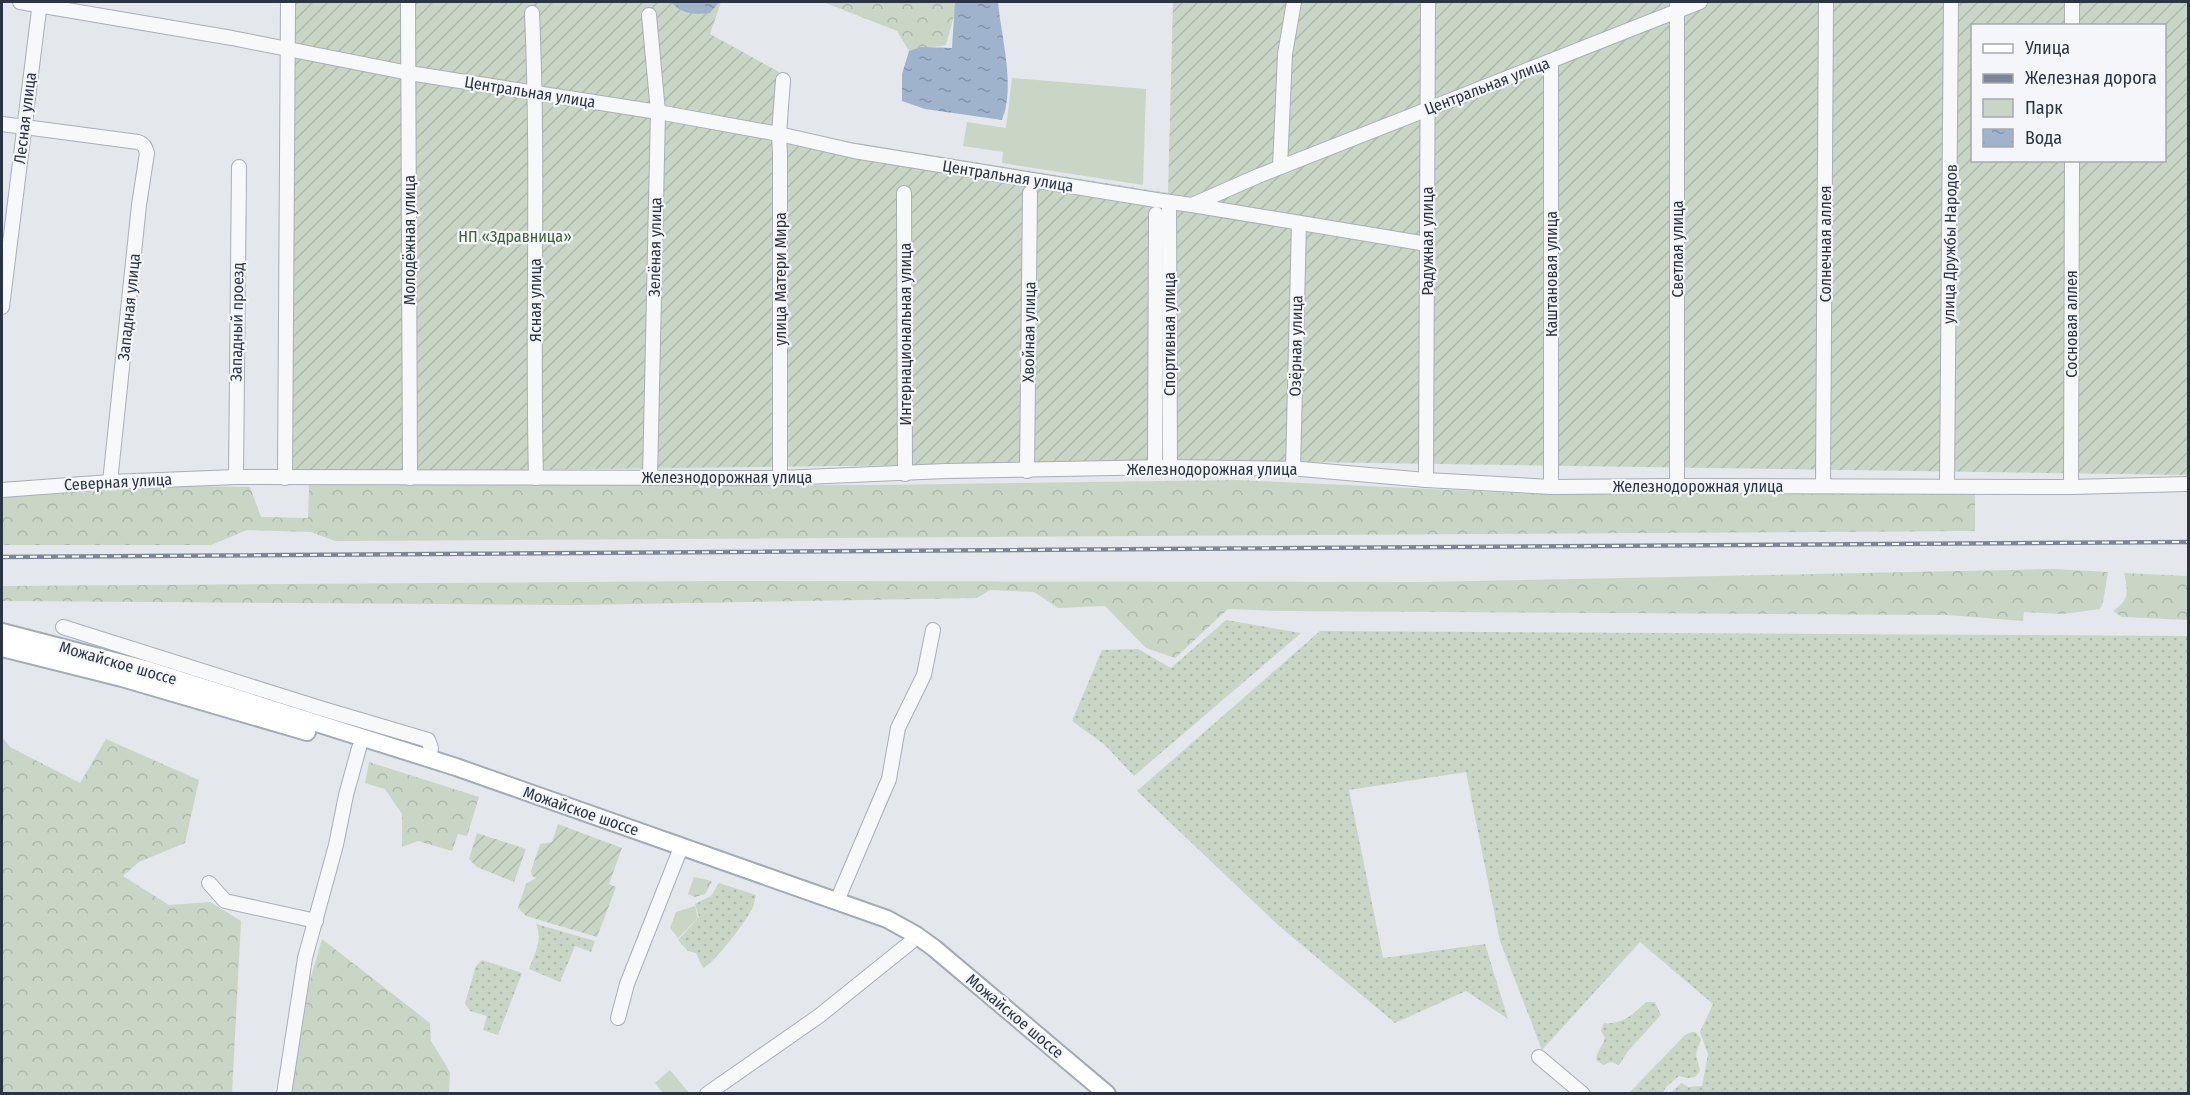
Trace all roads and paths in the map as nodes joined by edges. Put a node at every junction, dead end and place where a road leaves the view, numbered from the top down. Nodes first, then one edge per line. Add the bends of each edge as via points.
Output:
1 (20, 2) edge
2 (288, 2) edge
3 (408, 2) edge
4 (1294, 2) edge
5 (1428, 2) edge
6 (1700, 2) edge
7 (1826, 2) edge
8 (1951, 2) edge
9 (2072, 2) edge
10 (40, 3) edge
11 (1677, 7) edge
12 (531, 13) dead end
13 (649, 15) dead end
14 (2072, 24) edge
15 (286, 49) junction
16 (1551, 61) junction
17 (409, 73) junction
18 (783, 80) dead end
19 (536, 93) junction
20 (1426, 110) junction
21 (658, 112) junction
22 (2, 124) edge
23 (23, 127) junction
24 (779, 134) junction
25 (2072, 162) edge
26 (239, 167) dead end
27 (1280, 167) junction
28 (1030, 193) dead end
29 (904, 194) dead end
30 (1169, 202) junction
31 (1192, 205) junction
32 (1156, 214) dead end
33 (1299, 223) junction
34 (1427, 244) junction
35 (2, 307) edge
36 (1155, 467) junction
37 (1170, 467) junction
38 (1293, 469) junction
39 (1027, 471) junction
40 (905, 474) junction
41 (236, 477) junction
42 (285, 478) junction
43 (410, 478) junction
44 (536, 478) junction
45 (650, 478) junction
46 (780, 478) junction
47 (1426, 480) junction
48 (110, 482) junction
49 (2188, 484) edge
50 (1677, 486) junction
51 (1823, 486) junction
52 (1947, 486) junction
53 (2071, 487) junction
54 (1551, 488) junction
55 (2, 490) edge
56 (63, 627) dead end
57 (933, 630) dead end
58 (2, 632) edge
59 (23, 645) junction
60 (2, 648) edge
61 (359, 748) junction
62 (429, 758) junction
63 (678, 855) junction
64 (209, 883) dead end
65 (837, 901) junction
66 (316, 921) junction
67 (911, 942) junction
68 (618, 1018) dead end
69 (1539, 1057) dead end
70 (284, 1094) edge
71 (707, 1094) edge
72 (1093, 1094) edge
73 (1107, 1094) edge
74 (1583, 1094) edge

1 - 10 street, Центральная улица
2 - 15 street
3 - 17 street, Молодёжная улица
4 - 27 street via 1285,54
5 - 20 street, Радужная улица
6 - 11 street, Центральная улица
7 - 51 street, Солнечная аллея
8 - 52 street, улица Дружбы Народов
9 - 14 street
10 - 15 street, Центральная улица
10 - 23 street, Лесная улица
11 - 16 street, Центральная улица
11 - 50 street, Светлая улица
12 - 19 street, Ясная улица
13 - 21 street, Зелёная улица
15 - 17 street, Центральная улица
15 - 42 street
16 - 20 street, Центральная улица
16 - 54 street, Каштановая улица
17 - 19 street, Центральная улица
17 - 43 street, Молодёжная улица
18 - 24 street, улица Матери Мира
19 - 21 street, Центральная улица
19 - 44 street, Ясная улица
20 - 27 street, Центральная улица
20 - 34 street, Радужная улица
21 - 24 street, Центральная улица
21 - 45 street, Зелёная улица
22 - 23 street
23 - 35 street, Лесная улица
23 - 48 street, Западная улица via 132,141 144,145 147,153
24 - 30 street, Центральная улица via 854,151
24 - 46 street, улица Матери Мира
25 - 53 street, Сосновая аллея
26 - 41 street, Западный проезд
27 - 31 street, Центральная улица
28 - 39 street, Хвойная улица
29 - 40 street, Интернациональная улица
30 - 31 street, Центральная улица
30 - 37 street, Спортивная улица
31 - 33 street
32 - 36 street
33 - 34 street
33 - 38 street, Озёрная улица
34 - 47 street, Радужная улица
36 - 37 street, Железнодорожная улица
36 - 39 street, Железнодорожная улица
37 - 38 street, Железнодорожная улица
38 - 47 street, Железнодорожная улица
39 - 40 street, Железнодорожная улица
40 - 46 street, Железнодорожная улица
41 - 42 street, Железнодорожная улица
41 - 48 street, Северная улица
42 - 43 street, Железнодорожная улица
43 - 44 street, Железнодорожная улица
44 - 45 street, Железнодорожная улица
45 - 46 street, Железнодорожная улица
47 - 54 street, Железнодорожная улица
48 - 55 street, Северная улица
49 - 53 street, Железнодорожная улица
50 - 51 street, Железнодорожная улица
50 - 54 street, Железнодорожная улица
51 - 52 street, Железнодорожная улица
52 - 53 street, Железнодорожная улица
56 - 62 street via 428,740
57 - 65 street via 924,675 898,729 889,779
58 - 59 main road, Можайское шоссе
59 - 60 main road, Можайское шоссе
59 - 61 main road, Можайское шоссе
59 - 62 main road, Можайское шоссе via 155,672
61 - 63 main road, Можайское шоссе via 454,776
61 - 66 street
62 - 65 main road, Можайское шоссе
63 - 67 main road, Можайское шоссе via 884,928
63 - 68 street via 627,984
64 - 66 street via 225,901
65 - 73 main road, Можайское шоссе via 887,919 916,935
66 - 70 street via 305,958
67 - 71 street via 819,1016
67 - 72 main road, Можайское шоссе
69 - 74 street

